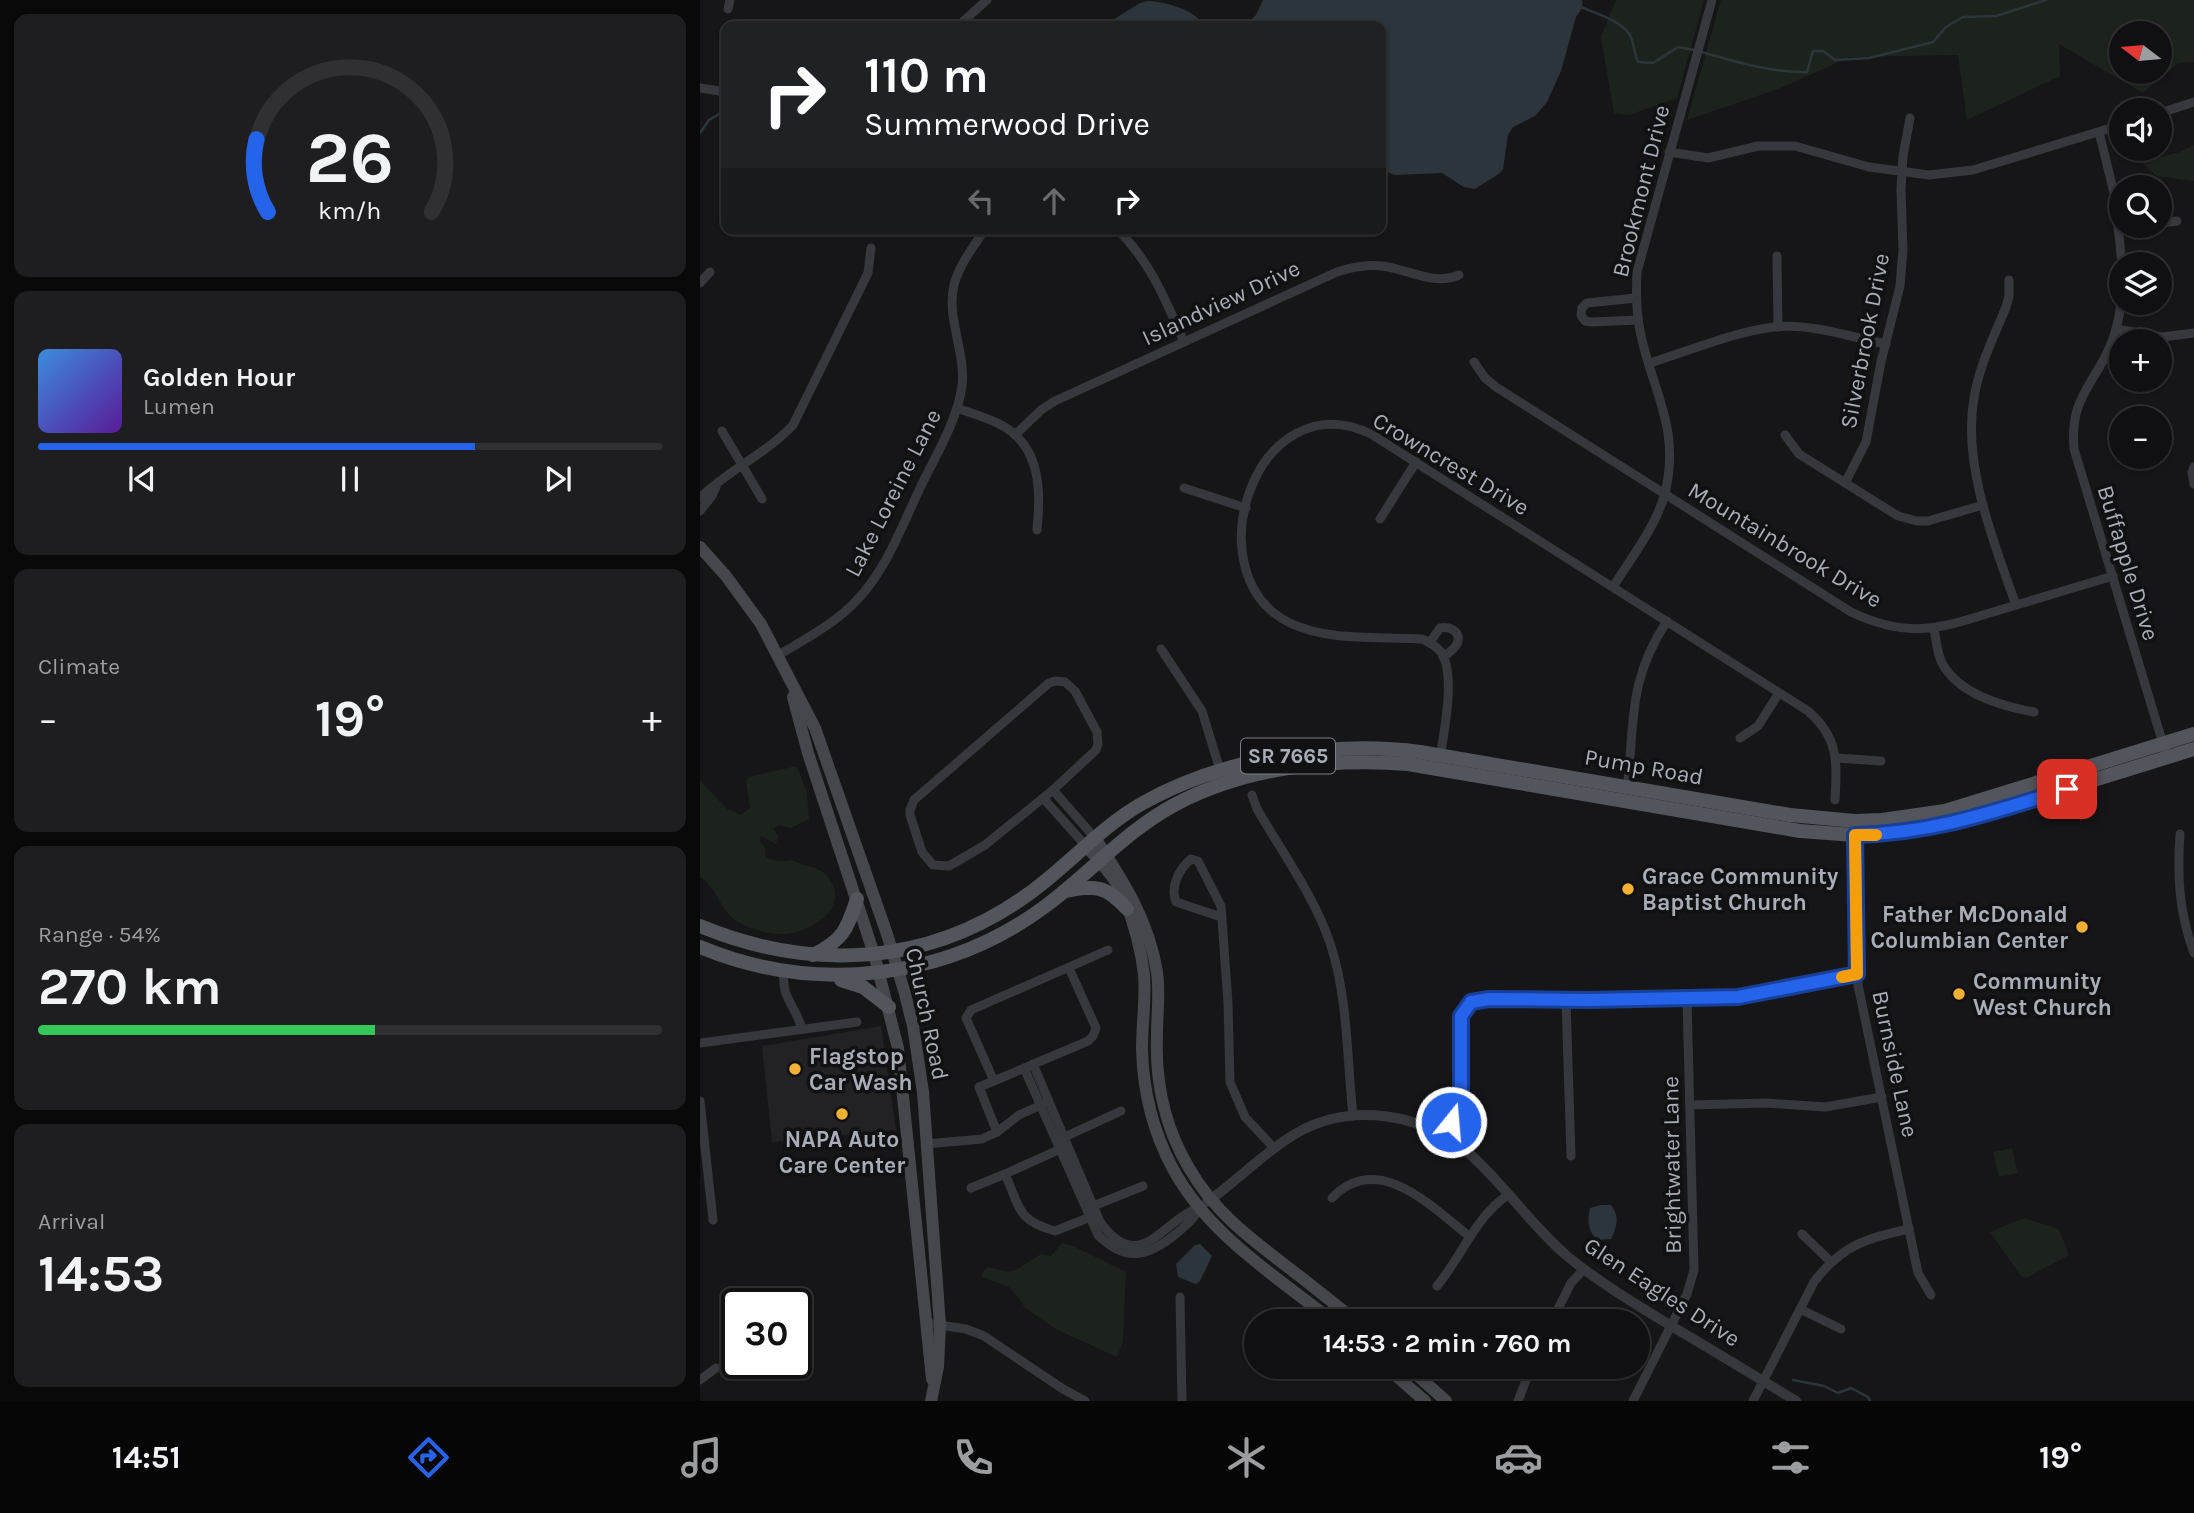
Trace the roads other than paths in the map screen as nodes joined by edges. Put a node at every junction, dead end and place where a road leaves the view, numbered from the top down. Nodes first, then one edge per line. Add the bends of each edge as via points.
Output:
1 (987, 0) edge
2 (1712, 0) edge
3 (964, 21) edge
4 (700, 88) edge
5 (721, 91) edge
6 (2194, 102) edge
7 (2172, 109) edge
8 (1910, 118) dead end
9 (2109, 129) edge
10 (2099, 132) junction
11 (1669, 152) junction
12 (1902, 172) junction
13 (2111, 175) edge
14 (2178, 221) dead end
15 (2172, 222) edge
16 (981, 235) edge
17 (1123, 235) edge
18 (871, 248) dead end
19 (1777, 256) dead end
20 (710, 272) dead end
21 (1459, 275) dead end
22 (2008, 280) dead end
23 (700, 284) edge
24 (1636, 298) junction
25 (2119, 315) edge
26 (1638, 320) junction
27 (1778, 327) junction
28 (2116, 329) edge
29 (2194, 333) edge
30 (2172, 336) edge
31 (1184, 342) junction
32 (1886, 344) junction
33 (2109, 348) edge
34 (1474, 362) dead end
35 (1650, 363) junction
36 (957, 408) junction
37 (722, 431) dead end
38 (1015, 435) junction
39 (1785, 435) dead end
40 (1416, 462) junction
41 (742, 465) junction
42 (2194, 467) edge
43 (1845, 483) junction
44 (718, 484) junction
45 (2194, 484) edge
46 (1184, 488) dead end
47 (1665, 494) junction
48 (700, 498) edge
49 (762, 499) dead end
50 (1983, 505) junction
51 (1246, 508) junction
52 (700, 511) edge
53 (1380, 519) dead end
54 (1037, 530) dead end
55 (700, 547) edge
56 (2113, 576) junction
57 (1613, 587) junction
58 (2016, 605) junction
59 (1667, 621) junction
60 (1934, 629) junction
61 (1430, 642) junction
62 (1161, 649) dead end
63 (779, 655) junction
64 (1443, 657) junction
65 (786, 672) junction
66 (1779, 693) junction
67 (2034, 712) dead end
68 (2194, 734) edge
69 (1741, 738) dead end
70 (2194, 749) edge
71 (2165, 750) junction
72 (1836, 758) junction
73 (1881, 761) dead end
74 (1439, 762) junction
75 (1220, 770) junction
76 (1053, 790) junction
77 (1626, 794) junction
78 (1252, 795) dead end
79 (1043, 798) junction
80 (1835, 800) dead end
81 (2180, 834) dead end
82 (1855, 835) junction
83 (1091, 842) junction
84 (1103, 858) junction
85 (1063, 891) junction
86 (858, 899) junction
87 (1127, 909) junction
88 (1221, 917) junction
89 (700, 926) edge
90 (2191, 937) edge
91 (700, 947) edge
92 (1108, 950) dead end
93 (893, 951) junction
94 (2194, 953) edge
95 (874, 954) junction
96 (812, 956) junction
97 (1069, 968) junction
98 (898, 970) junction
99 (784, 971) junction
100 (880, 973) junction
101 (1857, 974) junction
102 (823, 975) junction
103 (1687, 999) junction
104 (1566, 1000) junction
105 (889, 1007) junction
106 (857, 1022) dead end
107 (802, 1029) junction
108 (700, 1043) edge
109 (1028, 1066) junction
110 (994, 1081) junction
111 (1882, 1097) junction
112 (700, 1101) edge
113 (1044, 1103) junction
114 (1690, 1105) junction
115 (1121, 1111) dead end
116 (1353, 1116) junction
117 (997, 1132) junction
118 (1445, 1136) junction
119 (1061, 1143) junction
120 (926, 1144) junction
121 (1274, 1148) junction
122 (1572, 1156) dead end
123 (1005, 1174) junction
124 (1143, 1186) dead end
125 (971, 1188) dead end
126 (1508, 1195) junction
127 (1332, 1198) dead end
128 (1210, 1200) junction
129 (1199, 1208) junction
130 (1092, 1212) junction
131 (713, 1220) dead end
132 (1909, 1229) junction
133 (1802, 1234) dead end
134 (1469, 1237) junction
135 (1831, 1262) junction
136 (1584, 1269) junction
137 (1437, 1286) dead end
138 (1931, 1295) dead end
139 (1181, 1297) dead end
140 (1317, 1309) edge
141 (1341, 1309) edge
142 (1558, 1309) edge
143 (1800, 1309) junction
144 (933, 1324) junction
145 (1671, 1326) junction
146 (1841, 1329) dead end
147 (716, 1368) dead end
148 (1400, 1379) edge
149 (1421, 1379) edge
150 (1526, 1379) edge
151 (700, 1380) edge
152 (1763, 1381) junction
153 (931, 1401) edge
154 (1085, 1401) edge
155 (1182, 1401) edge
156 (1425, 1401) edge
157 (1446, 1401) edge
158 (1518, 1401) edge
159 (1633, 1401) edge
160 (1753, 1401) edge
161 (1796, 1401) edge

1 - 3 street
2 - 11 street, Brookmont Drive
4 - 5 street
6 - 7 street
8 - 12 street, Silverbrook Drive
9 - 10 street
10 - 12 street via 1973,170 1930,175
10 - 13 street
11 - 12 street via 1707,158 1777,145
11 - 24 street, Brookmont Drive via 1640,255
12 - 32 street, Silverbrook Drive via 1902,270
14 - 15 street
16 - 36 street, Lake Loreine Lane via 954,285 962,367
17 - 31 street via 1154,276
18 - 41 street via 868,273 797,419 776,443
19 - 27 street
20 - 23 street
21 - 31 street, Islandview Drive via 1447,280 1384,266 1349,268
22 - 50 street via 2009,296 1981,369 1971,415 1971,452
24 - 26 street, Brookmont Drive
24 - 26 street via 1587,303 1581,315 1592,323
25 - 28 street, Buffapple Drive
26 - 35 street, Brookmont Drive
27 - 32 street
27 - 35 street
29 - 30 street
31 - 38 street, Islandview Drive via 1055,401
32 - 43 street, Silverbrook Drive via 1866,442
33 - 56 street, Buffapple Drive via 2081,396 2073,436
34 - 47 street, Mountainbrook Drive via 1496,387
35 - 47 street, Brookmont Drive via 1670,438
36 - 38 street via 987,418
36 - 63 street, Lake Loreine Lane via 880,570 866,590 842,615
37 - 41 street
38 - 54 street via 1036,471 1040,491
39 - 43 street via 1799,454
40 - 51 street, Crowncrest Drive via 1366,431 1333,424 1308,428 1273,450
40 - 53 street
40 - 57 street, Crowncrest Drive
41 - 44 street
41 - 49 street
42 - 45 street
43 - 50 street via 1898,516 1917,521
44 - 48 street
44 - 52 street
46 - 51 street
47 - 57 street, Brookmont Drive
47 - 60 street, Mountainbrook Drive via 1851,612 1886,626
50 - 58 street
51 - 61 street, Crowncrest Drive via 1241,535 1244,566 1262,600 1281,618 1319,634
55 - 63 main road, Church Road via 748,605
56 - 58 street, Mountainbrook Drive
56 - 71 street, Buffapple Drive
57 - 59 street, Crowncrest Drive
58 - 60 street, Mountainbrook Drive
59 - 66 street, Crowncrest Drive
59 - 77 street via 1637,683
60 - 67 street via 1941,660 1953,677 1993,702
61 - 64 street
61 - 64 street, Crowncrest Drive via 1440,628 1454,630 1456,645
62 - 75 street via 1202,711
63 - 65 main road, Church Road
64 - 74 street, Crowncrest Drive via 1447,695
65 - 86 main road, Church Road via 808,753
65 - 93 main road, Church Road via 815,728
66 - 69 street via 1758,726
66 - 72 street, Crowncrest Drive via 1822,724
68 - 71 main road, Pump Road / SR 7665
70 - 71 main road, Pump Road / SR 7665
71 - 77 main road, Pump Road / SR 7665 via 1970,804 1882,820 1815,819
71 - 82 main road, Pump Road / SR 7665 via 1948,825
72 - 73 street
72 - 80 street, Crowncrest Drive
74 - 75 main road, Pump Road / SR 7665 via 1397,749 1354,748
74 - 77 main road, Pump Road / SR 7665
74 - 84 main road, Pump Road / SR 7665 via 1331,763 1255,776 1176,804
75 - 83 main road, Pump Road / SR 7665 via 1143,803
76 - 79 street
76 - 79 street via 1092,756 1098,744 1097,732 1075,691 1061,680 1049,683 919,795 909,810 925,858 943,867 985,845
76 - 83 street
77 - 82 main road, Pump Road / SR 7665 via 1800,831
78 - 116 street via 1331,946
79 - 83 street
81 - 90 street via 2178,881
82 - 101 street, Burnside Lane
83 - 84 main road
83 - 93 main road, Pump Road via 1029,894 990,918 943,939
84 - 85 main road, Pump Road
84 - 87 main road
84 - 128 main road via 1136,902 1157,969 1157,1059 1166,1114 1187,1166
85 - 87 main road via 1106,890
85 - 98 main road, Pump Road via 988,941
86 - 95 main road, Church Road
86 - 96 main road via 844,933
87 - 129 main road via 1143,973 1143,1066 1149,1102 1166,1155
88 - 88 street via 1219,900 1198,861 1191,859 1174,884 1176,902
88 - 121 street via 1230,1082 1245,1117
89 - 96 main road, Pump Road via 752,945
90 - 94 street
91 - 99 main road
92 - 97 street
93 - 95 main road, Pump Road
93 - 98 main road, Church Road
95 - 96 main road, Pump Road
95 - 100 main road, Church Road
97 - 109 street via 1096,1028 1093,1036
97 - 110 street via 971,1010 966,1018
98 - 100 main road, Pump Road
98 - 120 main road, Church Road via 917,1049
99 - 102 main road
99 - 107 street via 783,989
100 - 102 main road, Pump Road
100 - 105 main road, Church Road
101 - 103 street via 1746,996
101 - 111 street, Burnside Lane
102 - 105 main road via 858,985
103 - 104 street
103 - 114 street, Brightwater Lane
104 - 118 street via 1478,999 1466,1006 1460,1020 1460,1100
104 - 122 street
105 - 144 main road, Church Road
106 - 107 street
107 - 108 street
109 - 110 street
109 - 113 street
110 - 117 street via 979,1087
111 - 114 street via 1825,1107
111 - 132 street, Burnside Lane
112 - 131 street
113 - 117 street
113 - 119 street
114 - 145 street, Brightwater Lane via 1694,1270
115 - 119 street
116 - 118 street, Glen Eagles Drive via 1408,1120
116 - 121 street, Glen Eagles Drive via 1318,1124
117 - 120 street via 982,1139
118 - 126 street, Glen Eagles Drive via 1473,1156
119 - 123 street
119 - 130 street
120 - 144 main road, Church Road
121 - 128 street, Glen Eagles Drive
123 - 125 street
123 - 130 street via 1028,1220 1055,1231
124 - 130 street
126 - 134 street
126 - 136 street, Glen Eagles Drive
127 - 134 street via 1355,1181 1387,1182 1416,1194
128 - 129 street, Glen Eagles Drive
128 - 141 main road via 1237,1228
129 - 130 street via 1148,1243 1135,1244 1111,1236
129 - 140 main road via 1234,1244
132 - 135 street via 1857,1244
132 - 138 street, Burnside Lane via 1918,1273
133 - 135 street
134 - 137 street
135 - 143 street
136 - 142 street
136 - 145 street, Glen Eagles Drive
139 - 155 street
143 - 146 street
143 - 152 street
144 - 153 main road, Church Road via 938,1367
144 - 154 street via 984,1336
145 - 152 street, Glen Eagles Drive
145 - 159 street, Brightwater Lane
147 - 151 street
148 - 156 main road
149 - 157 main road
150 - 158 street
152 - 160 street
152 - 161 street, Glen Eagles Drive

